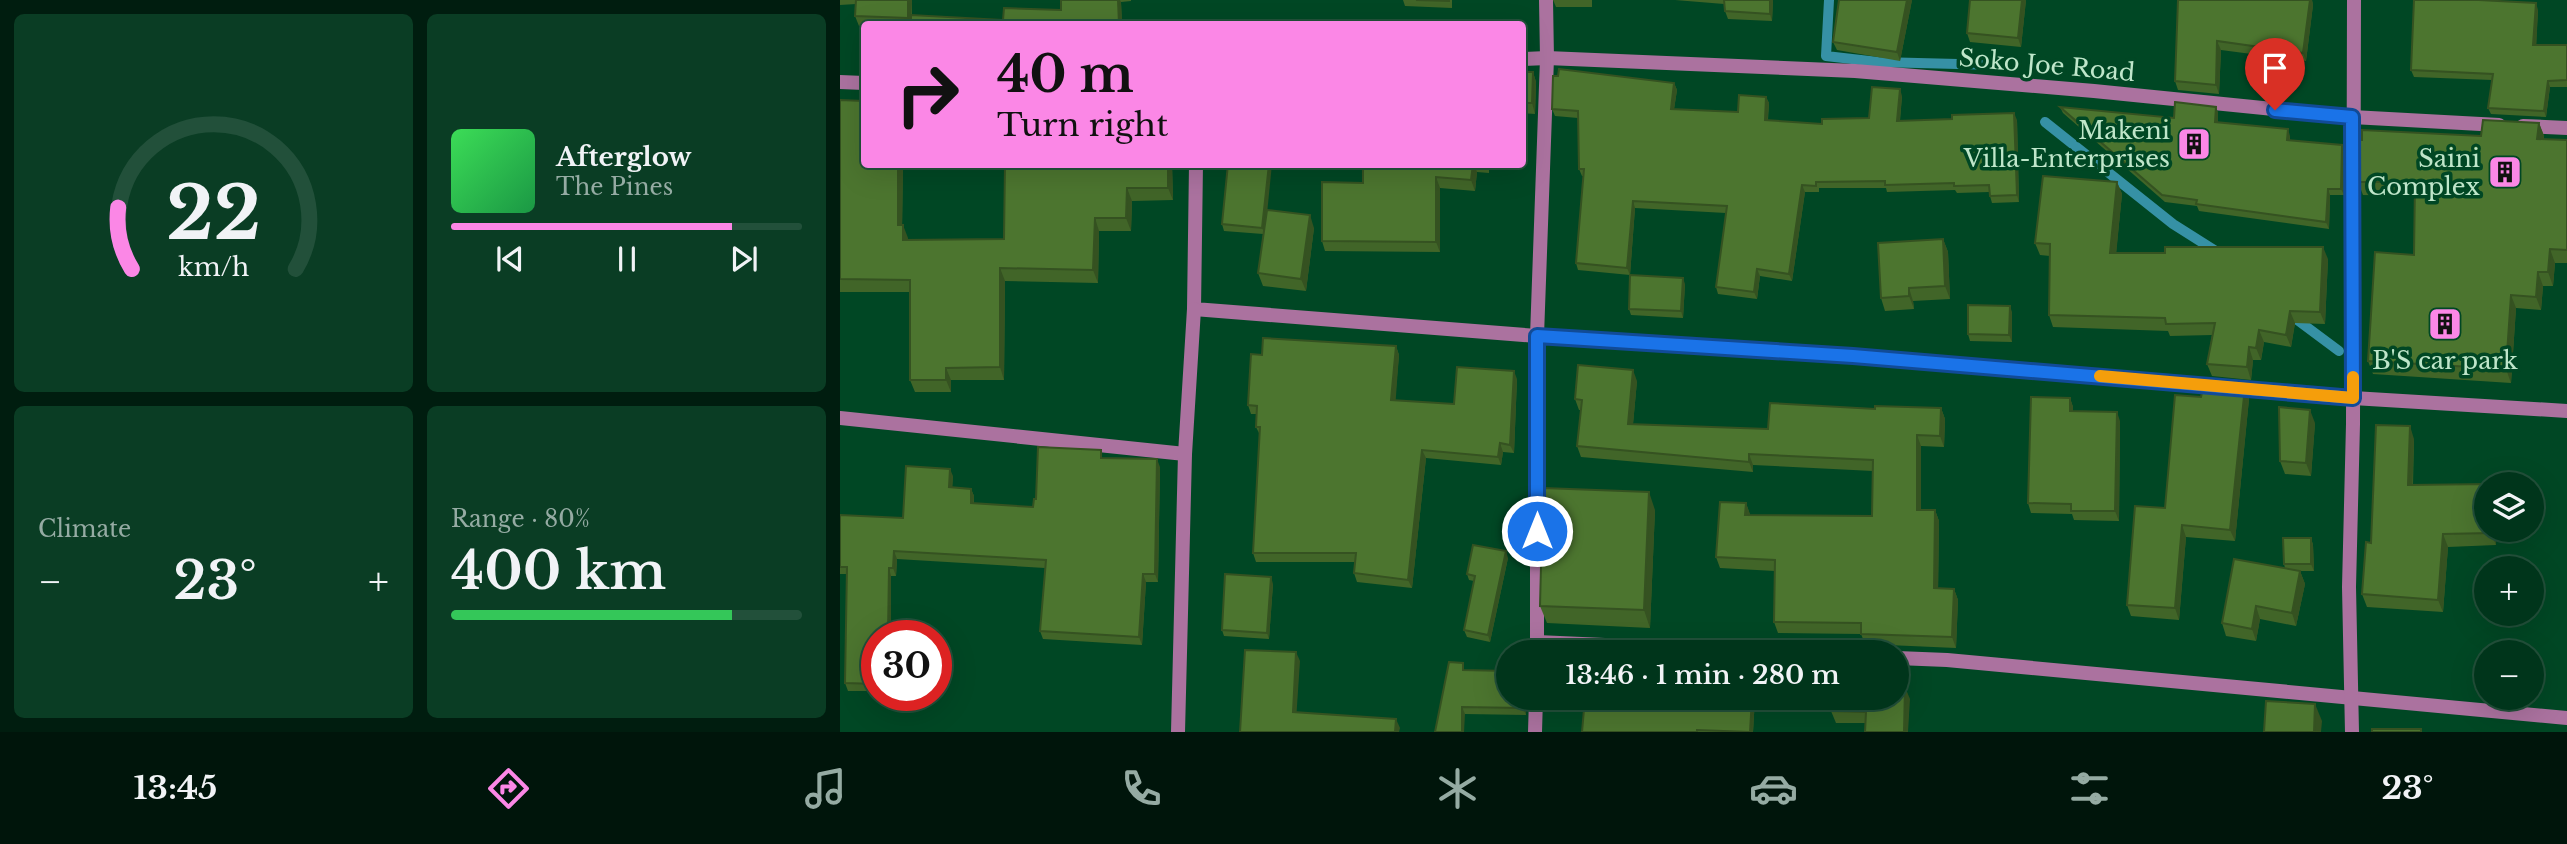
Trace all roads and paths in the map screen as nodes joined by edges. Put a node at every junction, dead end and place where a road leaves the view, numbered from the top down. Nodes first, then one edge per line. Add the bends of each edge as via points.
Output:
1 (1546, 0) edge
2 (2354, 0) edge
3 (1547, 58) junction
4 (1526, 59) edge
5 (840, 82) edge
6 (861, 83) edge
7 (2352, 117) junction
8 (2567, 128) edge
9 (1196, 168) edge
10 (1194, 309) junction
11 (1537, 336) junction
12 (2353, 398) junction
13 (2567, 411) edge
14 (840, 418) edge
15 (1185, 454) junction
16 (1537, 640) edge
17 (1909, 658) edge
18 (2352, 699) junction
19 (1536, 710) edge
20 (2567, 718) edge
21 (1178, 732) edge
22 (1535, 732) edge
23 (2352, 732) edge

1 - 3 street
2 - 7 street
3 - 4 street, Soko Joe Road
3 - 7 street, Soko Joe Road via 1855,71
3 - 11 street
5 - 6 street
7 - 8 street, Soko Joe Road
7 - 12 street
9 - 10 street
10 - 11 street
10 - 15 street
11 - 12 street via 1853,356
11 - 16 street
12 - 13 street
12 - 18 street
14 - 15 street
15 - 21 street
17 - 18 street
18 - 20 street
18 - 23 street
19 - 22 street

